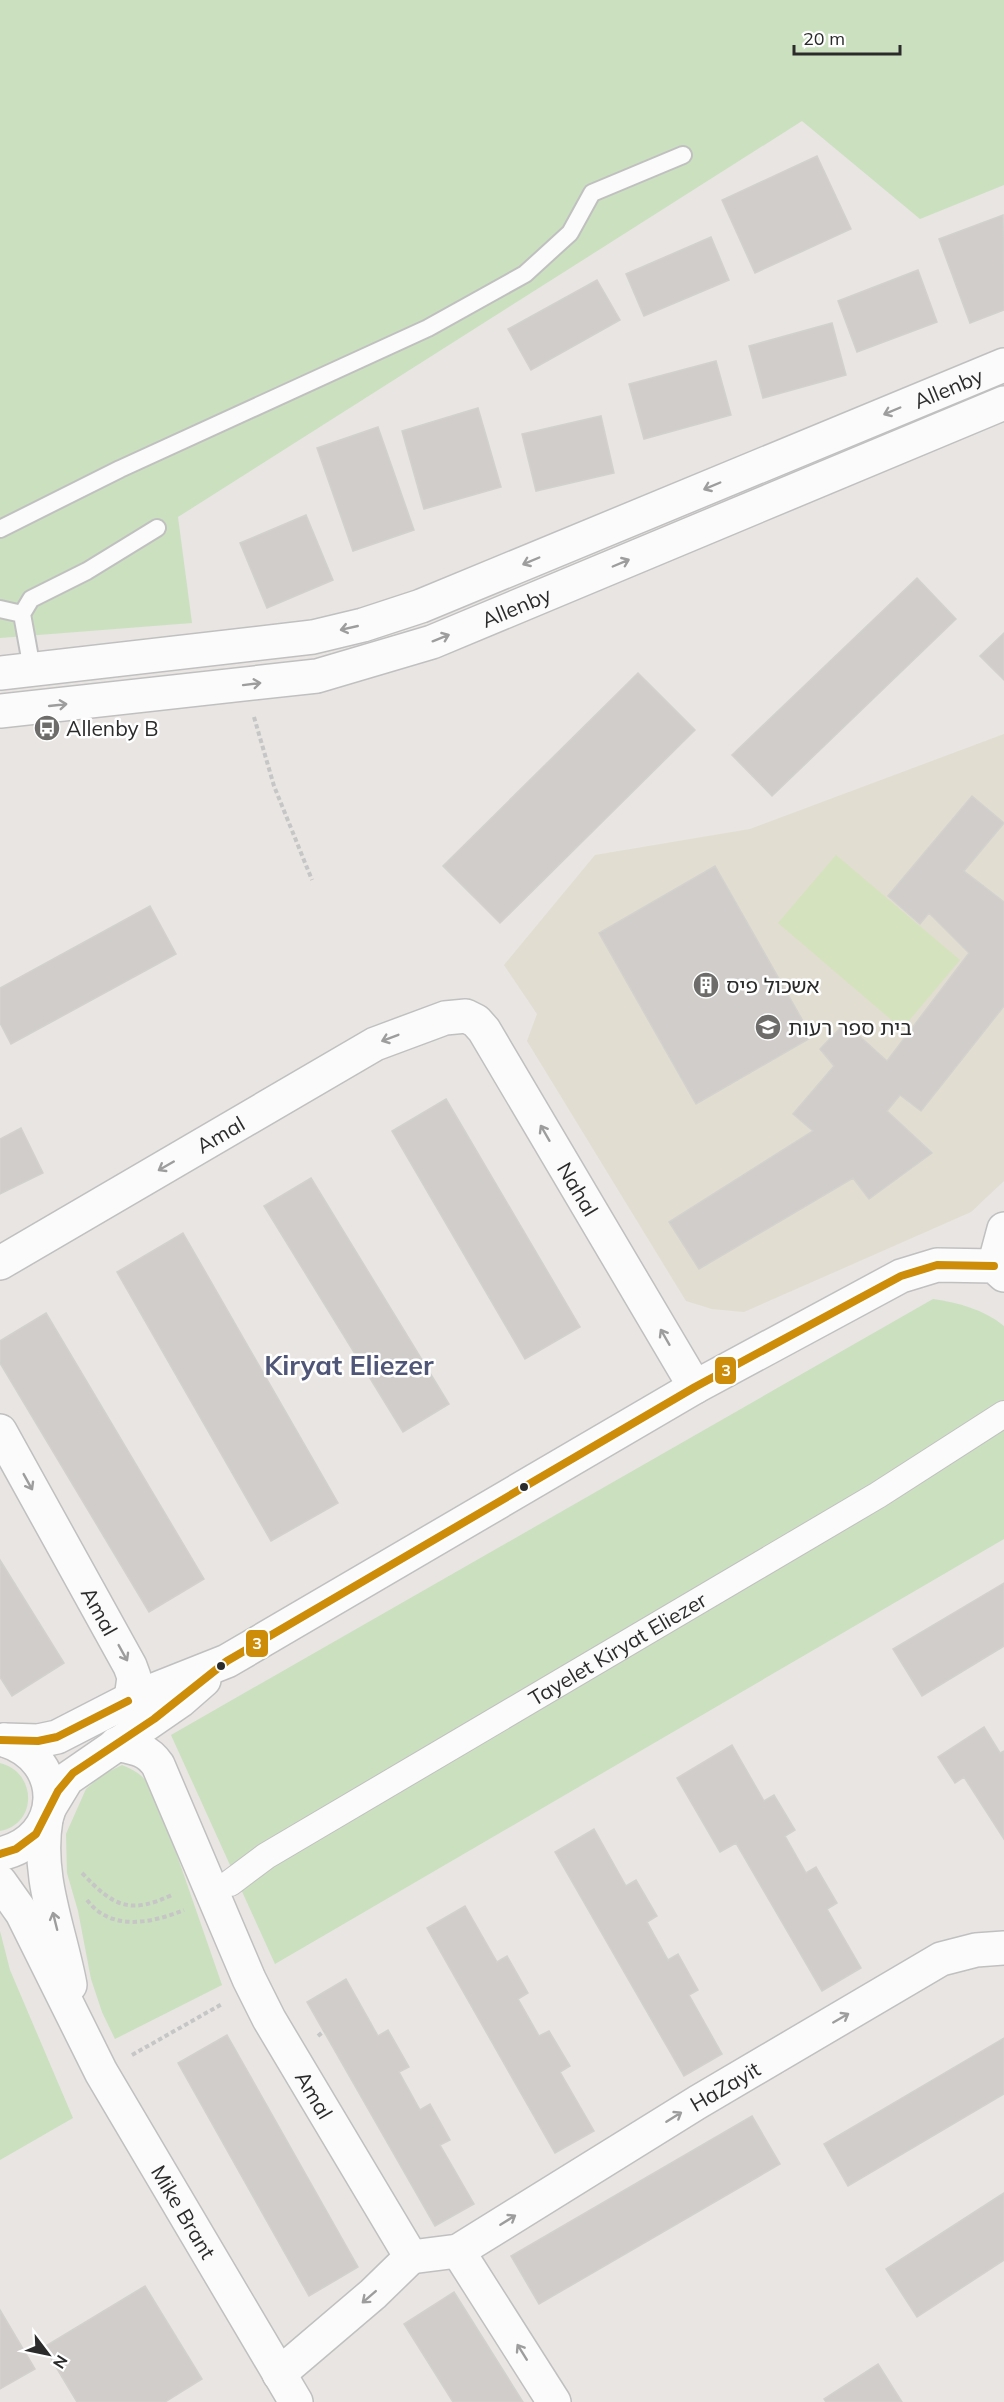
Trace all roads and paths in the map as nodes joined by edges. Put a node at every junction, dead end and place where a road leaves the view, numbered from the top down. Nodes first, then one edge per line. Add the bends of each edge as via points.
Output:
1 (683, 155) dead end
2 (1004, 365) edge
3 (1004, 403) edge
4 (157, 528) dead end
5 (0, 529) edge
6 (0, 609) edge
7 (22, 614) junction
8 (32, 669) junction
9 (0, 673) edge
10 (244, 685) junction
11 (0, 711) edge
12 (312, 880) dead end
13 (445, 1018) joint
14 (1004, 1229) edge
15 (0, 1263) edge
16 (999, 1270) edge
17 (695, 1387) junction
18 (1004, 1414) edge
19 (0, 1431) edge
20 (227, 1661) junction
21 (131, 1699) junction
22 (1, 1738) edge
23 (116, 1744) junction
24 (48, 1813) junction
25 (0, 1854) edge
26 (0, 1882) edge
27 (230, 1883) dead end
28 (86, 1898) dead end
29 (190, 1907) dead end
30 (1004, 1948) edge
31 (226, 2002) dead end
32 (76, 2019) junction
33 (101, 2072) junction
34 (458, 2251) junction
35 (411, 2257) junction
36 (279, 2374) junction
37 (296, 2402) edge
38 (554, 2402) edge

1 - 5 lane via 592,193 570,233 525,274 447,317
2 -> 8 street, Allenby via 432,602 373,622 312,637
10 -> 3 street, Allenby via 317,676 432,642
4 - 7 lane via 87,571 31,599
6 - 7 lane
7 - 8 lane
8 - 9 street, Allenby
11 -> 10 street, Allenby
10 - 12 path via 274,786
13 -> 15 street, Amal via 375,1044
17 -> 13 street, Nahal via 484,1030 465,1016
14 - 16 street
16 - 17 street via 937,1265 901,1276
17 - 20 street
18 - 27 street, Tayelet Kiryat Eliezer via 878,1495 266,1856
19 -> 21 street, Amal via 130,1666 134,1677
20 - 21 street
20 - 23 street via 180,1701
21 - 22 street via 57,1737 38,1742
22 - 24 street via 31,1753 41,1765 48,1779
23 - 24 street via 67,1779
23 - 35 street, Amal via 142,1749 158,1765 269,2019
24 - 25 street via 32,1840 13,1852
32 -> 24 street, Mike Brant via 44,1870 42,1841
26 - 32 street, Mike Brant via 22,1913
28 - 29 path via 108,1917 127,1922 144,1923
34 -> 30 street, HaZayit via 698,2102 941,1959
31 - 33 path
32 - 33 street, Mike Brant
33 - 36 street, Mike Brant
34 - 35 street
38 -> 34 street
35 -> 36 street
36 - 37 street, Mike Brant

